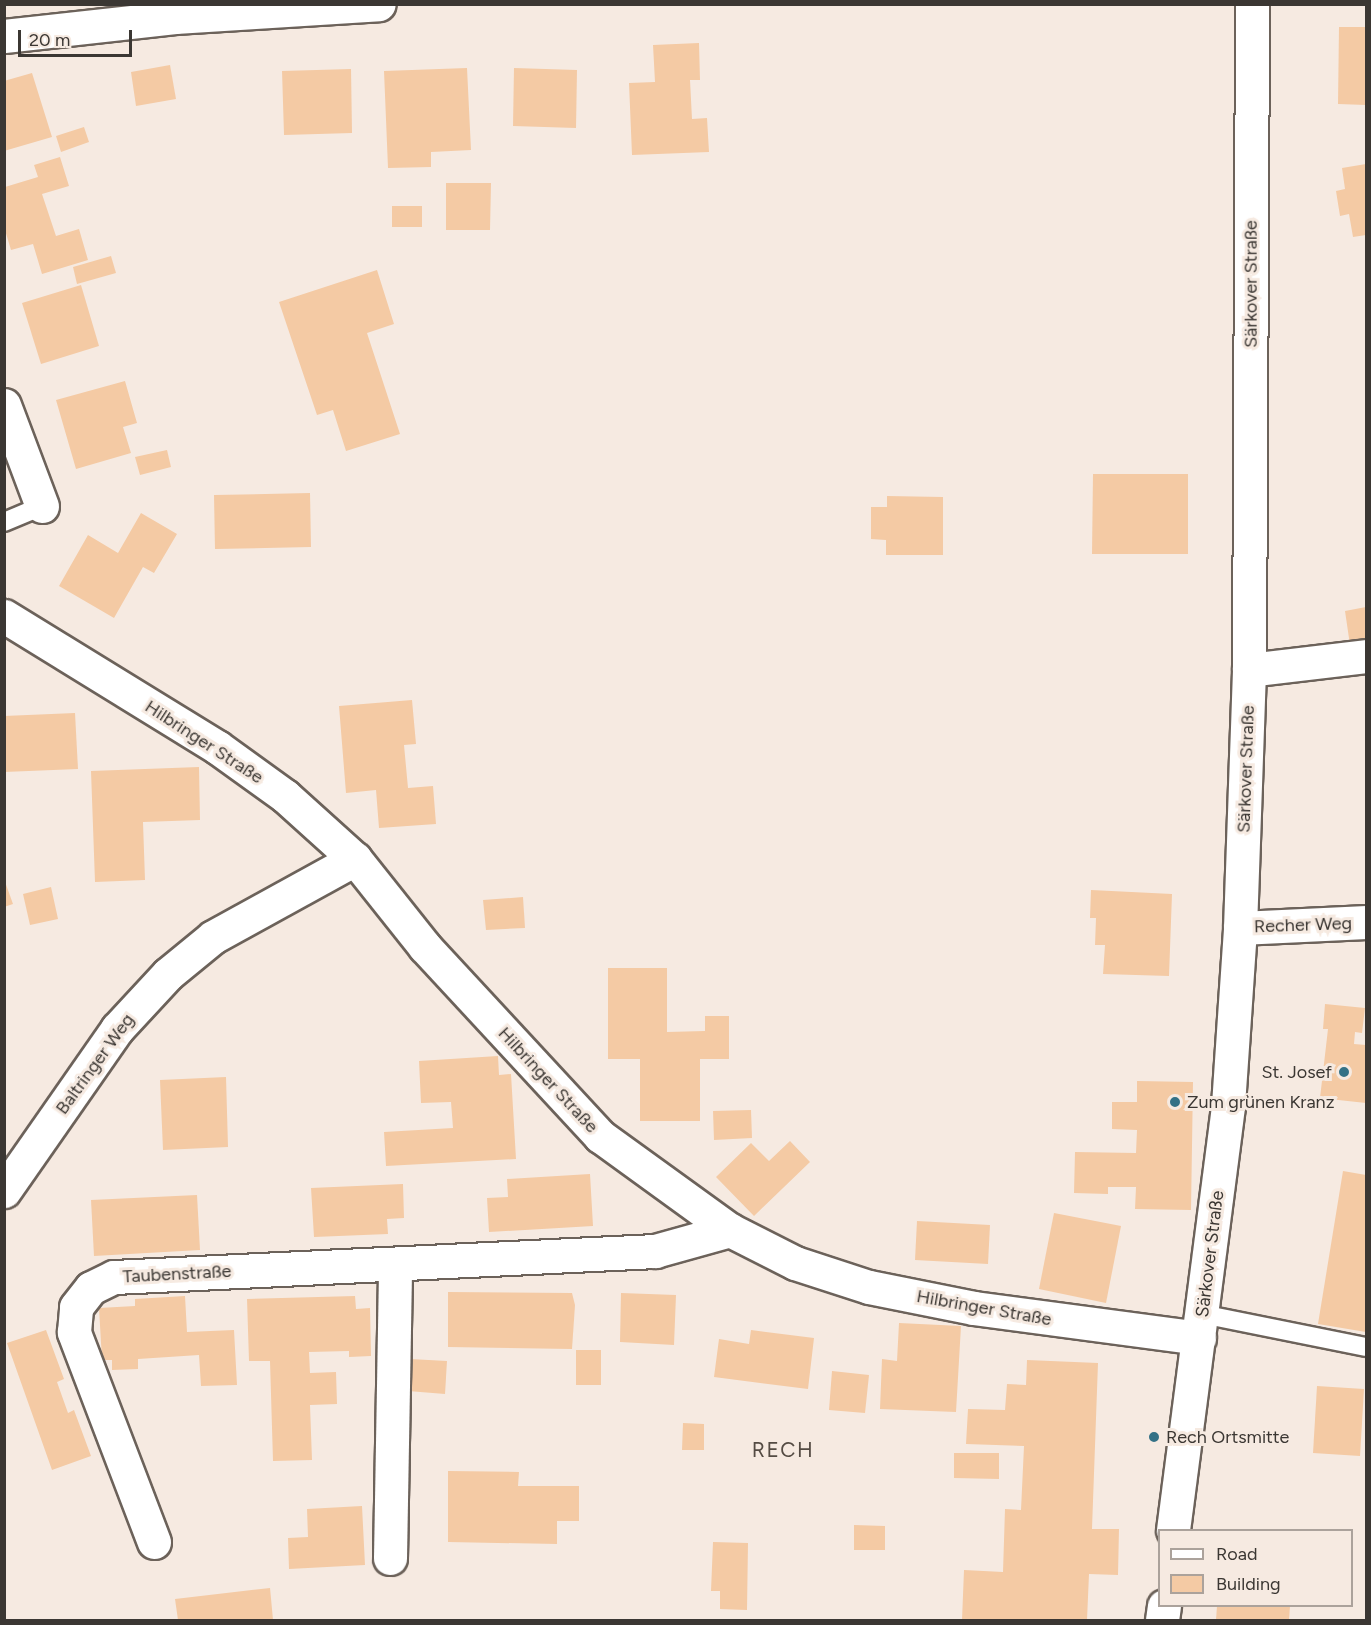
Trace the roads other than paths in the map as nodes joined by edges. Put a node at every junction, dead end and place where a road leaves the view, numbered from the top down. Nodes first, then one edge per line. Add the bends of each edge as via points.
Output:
1 (379, 4) edge
2 (1252, 4) edge
3 (338, 5) edge
4 (4, 36) edge
5 (4, 405) edge
6 (42, 506) joint
7 (4, 522) edge
8 (4, 616) edge
9 (1366, 656) edge
10 (1250, 670) junction
11 (355, 859) junction
12 (1366, 922) edge
13 (1240, 928) junction
14 (4, 1191) edge
15 (730, 1230) junction
16 (395, 1264) junction
17 (1201, 1326) junction
18 (1366, 1347) edge
19 (1173, 1529) edge
20 (154, 1542) dead end
21 (390, 1558) dead end

1 - 3 street
2 - 10 street, Särkover Straße
3 - 4 street via 175,17
5 - 6 street
6 - 7 lane
8 - 11 street, Hilbringer Straße via 217,747 285,796
9 - 10 street
10 - 13 street, Särkover Straße
11 - 14 street, Baltringer Weg via 213,937 168,974 117,1029
11 - 15 street, Hilbringer Straße via 425,947 600,1136
12 - 13 street, Recher Weg
13 - 17 street, Särkover Straße via 1228,1105
15 - 16 street, Taubenstraße via 655,1251
15 - 17 street, Hilbringer Straße via 795,1263 869,1287 997,1311
16 - 20 street, Taubenstraße via 114,1277 91,1288 76,1307 74,1332
16 - 21 street
17 - 18 lane
17 - 19 street, Särkover Straße

